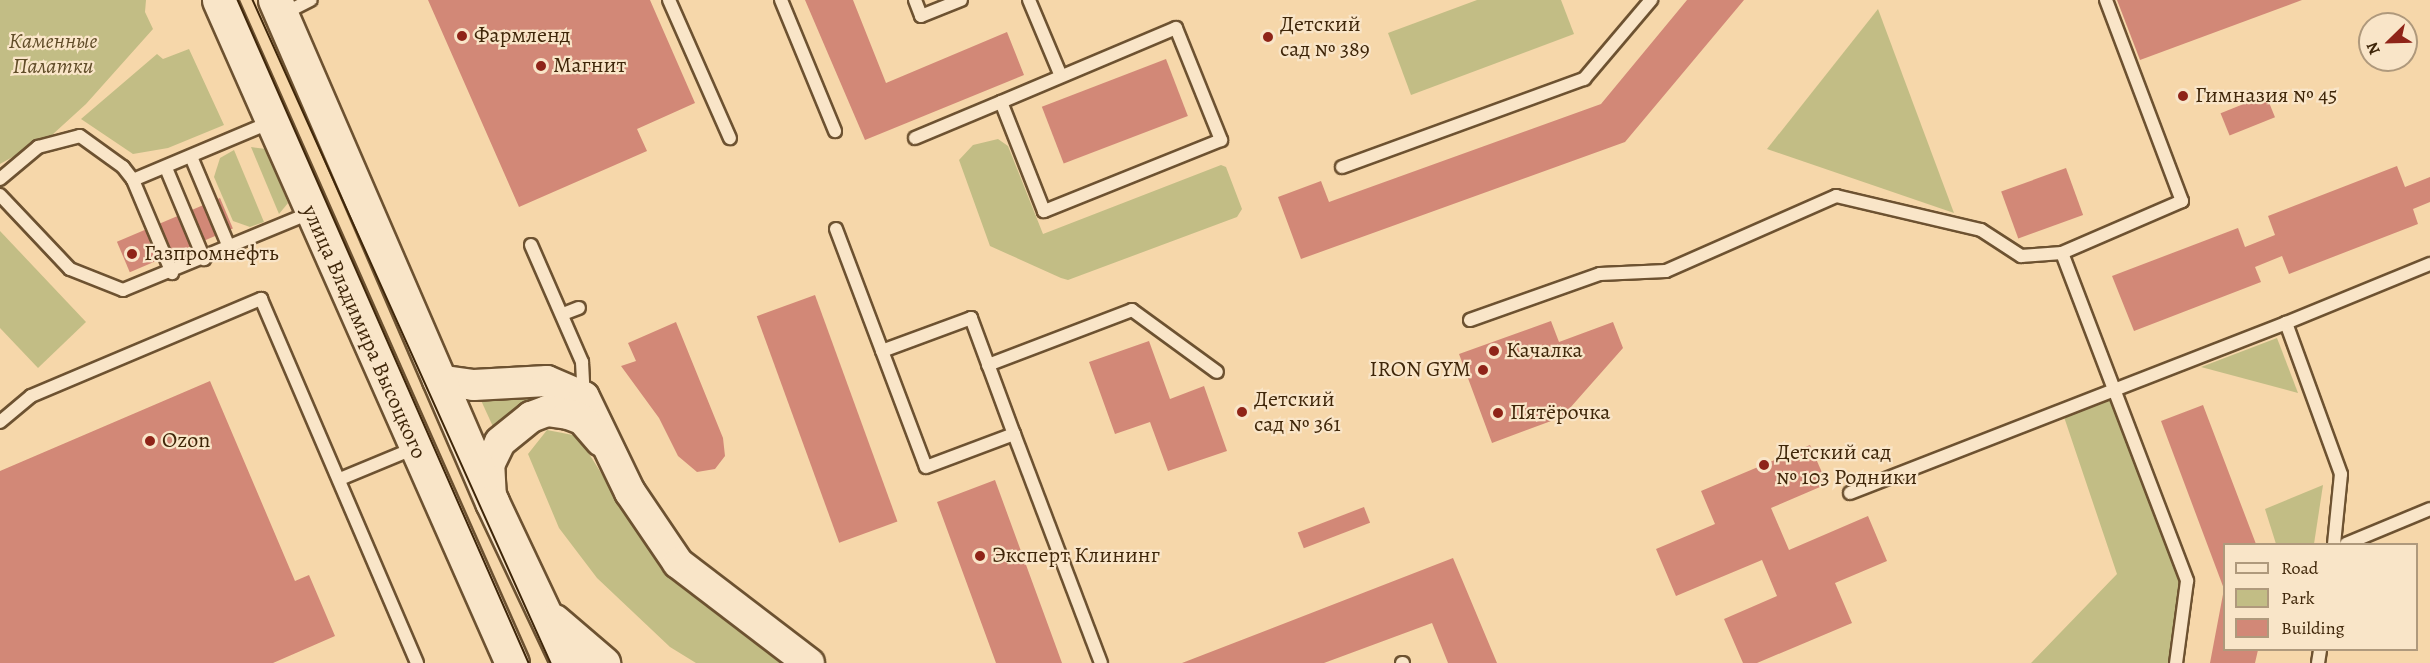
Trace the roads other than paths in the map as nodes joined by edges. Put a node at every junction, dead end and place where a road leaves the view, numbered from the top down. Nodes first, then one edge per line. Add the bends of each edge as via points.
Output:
1 (219, 0) edge
2 (310, 0) edge
3 (669, 0) edge
4 (781, 0) edge
5 (915, 0) edge
6 (961, 0) edge
7 (1029, 0) edge
8 (1651, 0) edge
9 (2106, 0) edge
10 (278, 7) edge
11 (1061, 76) junction
12 (1001, 102) junction
13 (271, 122) junction
14 (835, 131) dead end
15 (730, 138) dead end
16 (915, 138) dead end
17 (192, 159) junction
18 (1342, 167) dead end
19 (166, 168) junction
20 (0, 179) edge
21 (133, 180) junction
22 (0, 195) edge
23 (310, 213) junction
24 (836, 229) dead end
25 (531, 245) dead end
26 (229, 247) junction
27 (2062, 254) junction
28 (204, 259) junction
29 (2430, 264) edge
30 (172, 273) junction
31 (579, 308) dead end
32 (563, 314) junction
33 (1470, 320) dead end
34 (2286, 323) junction
35 (882, 351) junction
36 (988, 365) junction
37 (1217, 372) dead end
38 (438, 380) junction
39 (2116, 390) junction
40 (584, 397) junction
41 (0, 422) edge
42 (1014, 434) junction
43 (415, 448) junction
44 (607, 449) junction
45 (340, 479) junction
46 (1851, 493) dead end
47 (492, 502) junction
48 (2430, 509) edge
49 (2334, 543) edge
50 (2348, 543) edge
51 (536, 598) junction
52 (495, 628) junction
53 (417, 663) edge
54 (502, 663) edge
55 (512, 663) edge
56 (568, 663) edge
57 (603, 663) edge
58 (809, 663) edge
59 (1101, 663) edge
60 (2176, 663) edge

1 - 13 main road, улица Владимира Высоцкого
2 - 10 lane
3 - 15 lane
4 - 14 lane
5 - 6 lane via 921,16
7 - 11 lane
8 - 18 lane via 1584,79
9 - 27 lane via 2182,201
10 - 38 main road
11 - 12 lane
11 - 12 lane via 1176,28 1221,140 1044,211
12 - 16 lane
13 - 17 lane
13 - 23 main road, улица Владимира Высоцкого
17 - 19 lane
17 - 26 lane
19 - 21 lane
19 - 28 lane
20 - 21 lane via 38,147 81,136 123,167
21 - 30 lane
22 - 30 lane via 70,269 123,290
23 - 26 lane
23 - 43 main road, улица Владимира Высоцкого
24 - 35 lane
25 - 32 lane
26 - 28 lane
27 - 33 lane via 2021,256 1981,230 1836,196 1666,271 1600,274
27 - 39 lane
28 - 30 lane
29 - 34 lane
31 - 32 lane
32 - 40 lane via 582,362
34 - 39 lane
34 - 49 lane via 2341,474
35 - 36 lane via 971,318
35 - 42 lane via 926,467
36 - 37 lane via 1132,310
36 - 42 lane
38 - 40 street via 474,385 547,381
38 - 47 main road
39 - 46 lane
39 - 60 lane via 2187,581
40 - 44 street via 599,421
41 - 45 lane via 31,396 261,299
42 - 59 lane
43 - 45 lane
43 - 52 main road, улица Владимира Высоцкого
44 - 47 street via 582,419 556,411 531,417 500,442 489,465
44 - 58 street via 630,492 678,562
45 - 53 lane
47 - 51 main road
48 - 50 lane
51 - 56 main road
51 - 57 main road via 570,638
52 - 54 main road
52 - 55 main road, улица Владимира Высоцкого

